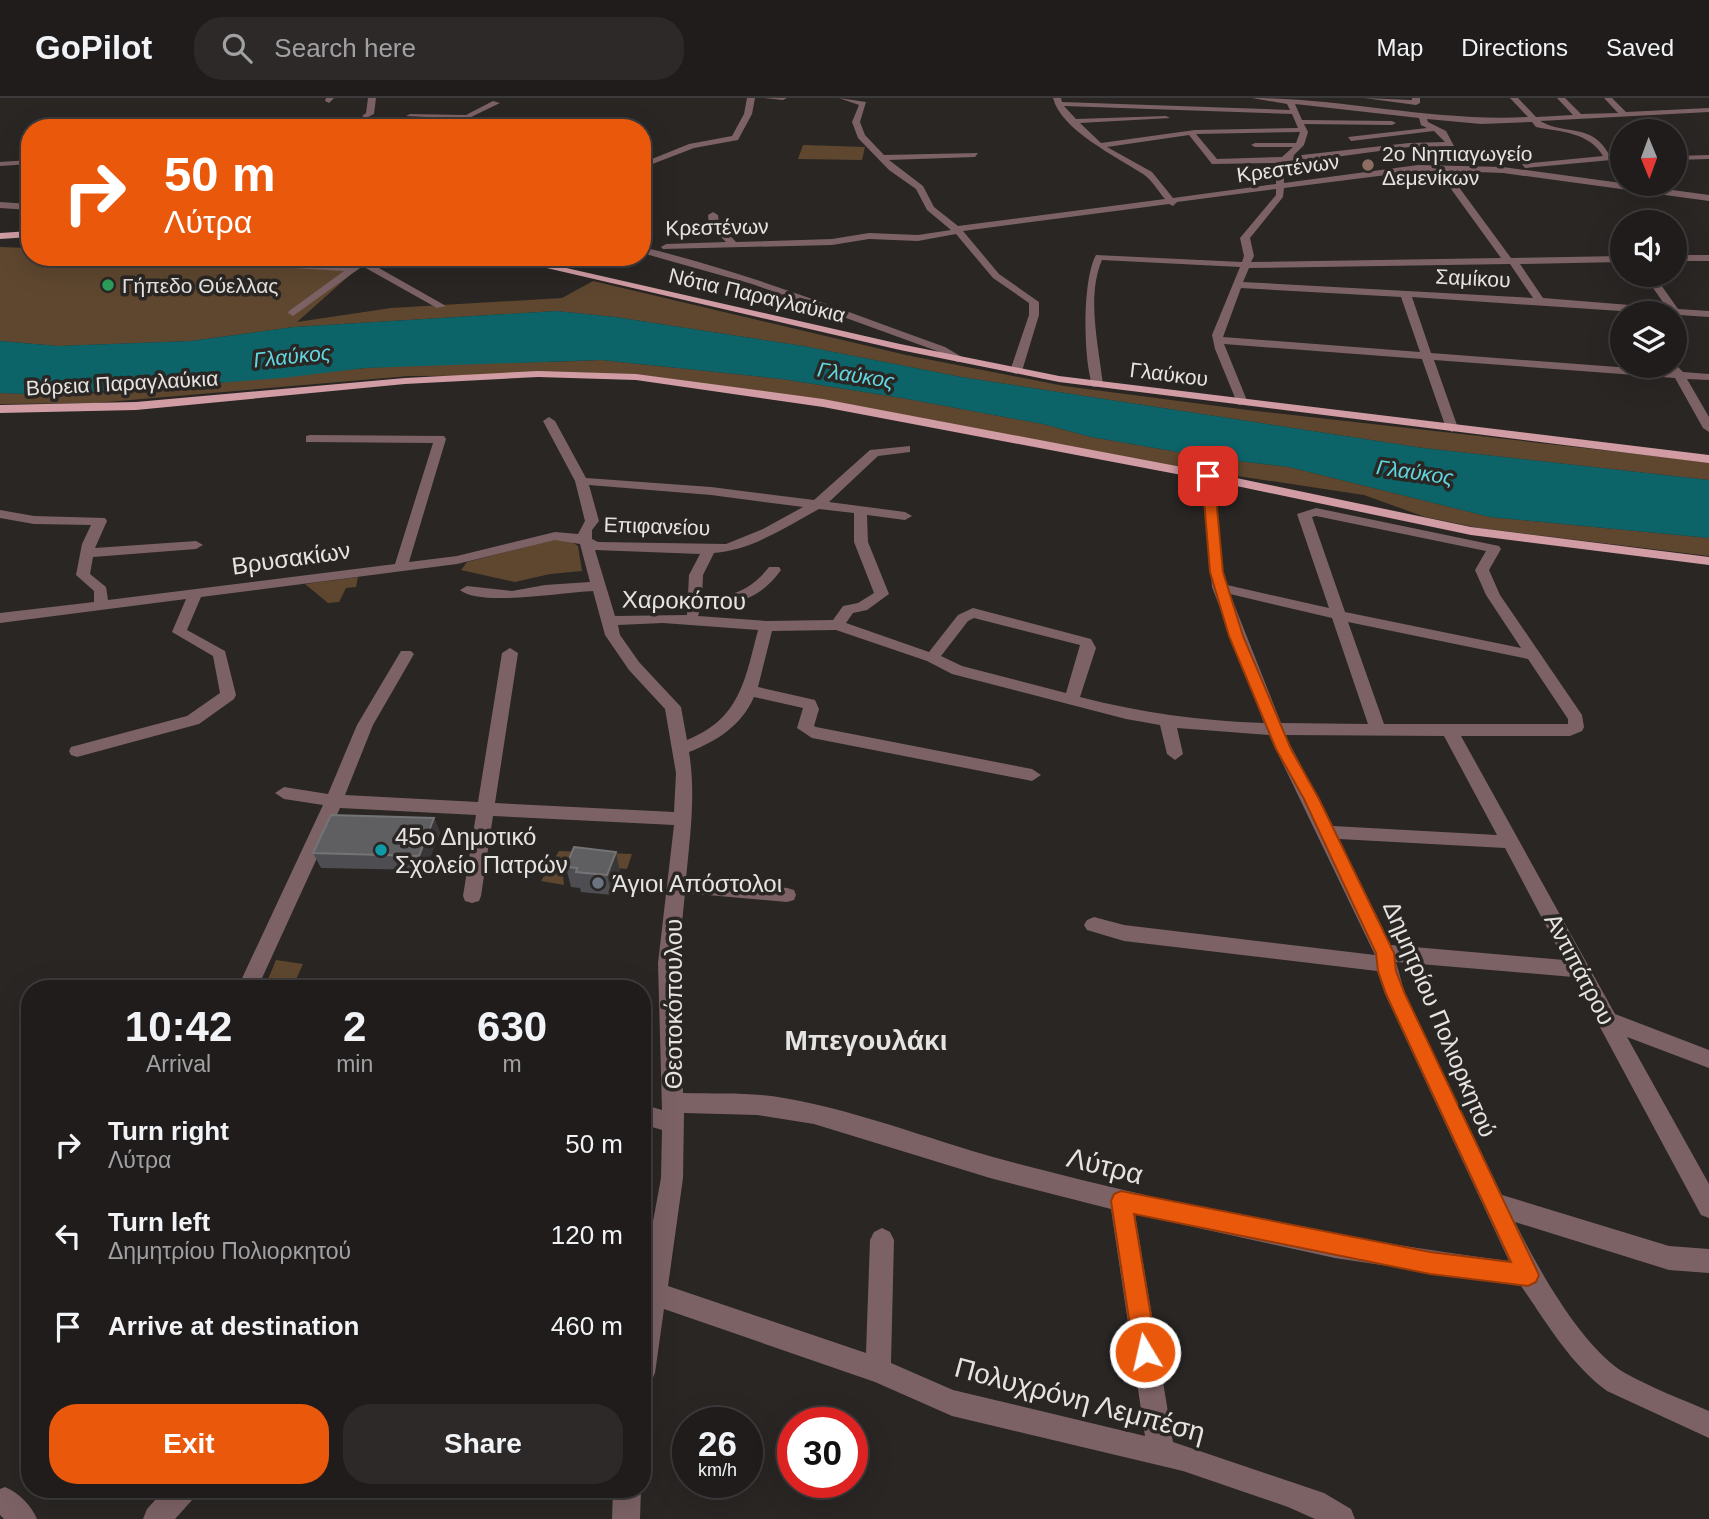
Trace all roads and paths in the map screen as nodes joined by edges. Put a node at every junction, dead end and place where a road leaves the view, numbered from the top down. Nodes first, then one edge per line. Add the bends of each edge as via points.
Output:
1 (372, 98) edge
2 (751, 98) edge
3 (768, 98) edge
4 (783, 98) edge
5 (843, 98) edge
6 (1256, 98) edge
7 (1269, 98) edge
8 (1368, 98) edge
9 (1514, 98) edge
10 (1560, 98) edge
11 (1608, 98) edge
12 (1288, 99) edge
13 (1416, 100) edge
14 (1058, 101) edge
15 (496, 103) dead end
16 (407, 106) dead end
17 (1664, 106) dead end
18 (1173, 108) junction
19 (1349, 108) junction
20 (1231, 109) junction
21 (1709, 110) edge
22 (1293, 112) junction
23 (1673, 113) junction
24 (366, 116) dead end
25 (410, 116) junction
26 (1578, 116) junction
27 (1626, 116) junction
28 (1532, 118) junction
29 (411, 119) edge
30 (1424, 120) junction
31 (1073, 121) junction
32 (1358, 122) junction
33 (1302, 126) junction
34 (1434, 128) junction
35 (1234, 131) junction
36 (1191, 132) junction
37 (1368, 136) junction
38 (1255, 145) junction
39 (1299, 145) junction
40 (1310, 145) dead end
41 (1099, 146) junction
42 (1376, 148) junction
43 (1362, 149) junction
44 (975, 155) dead end
45 (1386, 155) dead end
46 (1606, 157) junction
47 (1610, 157) edge
48 (1709, 157) edge
49 (882, 158) junction
50 (1687, 158) edge
51 (1283, 159) junction
52 (651, 162) edge
53 (1397, 162) dead end
54 (21, 163) edge
55 (0, 164) edge
56 (1440, 168) junction
57 (1408, 169) junction
58 (1503, 170) junction
59 (1282, 187) junction
60 (1709, 198) edge
61 (1173, 203) junction
62 (0, 205) edge
63 (21, 206) edge
64 (713, 215) dead end
65 (957, 230) junction
66 (21, 235) edge
67 (0, 236) edge
68 (651, 244) edge
69 (734, 245) junction
70 (651, 252) edge
71 (1687, 258) edge
72 (1709, 258) edge
73 (1610, 259) edge
74 (1511, 261) junction
75 (1244, 265) junction
76 (305, 266) edge
77 (359, 266) edge
78 (378, 266) edge
79 (544, 266) edge
80 (354, 269) junction
81 (1235, 285) junction
82 (1405, 293) junction
83 (1540, 301) junction
84 (441, 306) dead end
85 (1610, 308) edge
86 (1687, 312) edge
87 (293, 313) dead end
88 (1709, 314) edge
89 (1218, 340) junction
90 (1428, 357) junction
91 (961, 360) junction
92 (1610, 367) edge
93 (1016, 371) junction
94 (1687, 372) edge
95 (1709, 377) edge
96 (1681, 378) edge
97 (1097, 385) junction
98 (1242, 403) junction
99 (0, 409) edge
100 (549, 421) dead end
101 (1452, 428) junction
102 (1709, 428) edge
103 (310, 439) dead end
104 (906, 449) dead end
105 (1709, 459) edge
106 (1208, 476) junction
107 (582, 481) junction
108 (819, 503) junction
109 (862, 510) junction
110 (0, 514) edge
111 (905, 516) dead end
112 (586, 543) junction
113 (196, 545) dead end
114 (709, 550) junction
115 (88, 553) junction
116 (1709, 561) edge
117 (401, 566) junction
118 (774, 569) dead end
119 (598, 586) junction
120 (1220, 587) junction
121 (467, 590) dead end
122 (195, 595) junction
123 (694, 601) junction
124 (101, 606) junction
125 (1338, 615) junction
126 (0, 618) edge
127 (693, 620) junction
128 (607, 621) junction
129 (836, 625) junction
130 (766, 626) junction
131 (510, 653) dead end
132 (406, 654) dead end
133 (1535, 656) junction
134 (932, 658) junction
135 (748, 690) junction
136 (1072, 698) junction
137 (1167, 722) junction
138 (1275, 729) junction
139 (1378, 730) junction
140 (1450, 730) junction
141 (681, 749) junction
142 (77, 751) dead end
143 (1175, 754) dead end
144 (1032, 775) dead end
145 (284, 793) dead end
146 (335, 801) junction
147 (484, 809) junction
148 (683, 819) junction
149 (1328, 832) junction
150 (1511, 842) junction
151 (675, 885) junction
152 (787, 895) dead end
153 (472, 896) dead end
154 (1094, 925) dead end
155 (1385, 958) junction
156 (1580, 970) junction
157 (251, 980) edge
158 (1608, 1020) junction
159 (1709, 1059) edge
160 (673, 1113) junction
161 (651, 1114) edge
162 (1121, 1201) junction
163 (1494, 1205) junction
164 (1709, 1207) edge
165 (882, 1240) dead end
166 (1709, 1261) edge
167 (1528, 1275) junction
168 (651, 1284) edge
169 (651, 1295) edge
170 (878, 1370) junction
171 (1709, 1425) edge
172 (1161, 1453) junction
173 (176, 1498) edge
174 (627, 1498) edge
175 (158, 1519) edge
176 (626, 1519) edge
177 (1341, 1519) edge

1 - 24 street
2 - 52 street via 748,114 733,139 694,145
3 - 4 street
5 - 49 street via 863,104 856,121 858,131
6 - 7 street
7 - 12 street
8 - 13 street
9 - 28 street
10 - 26 street
11 - 27 street
12 - 19 street
12 - 22 street
14 - 18 street
14 - 31 street
15 - 25 street via 467,117
16 - 25 street
17 - 23 street
18 - 20 street
18 - 31 street via 1176,118
19 - 30 street
19 - 32 street
20 - 22 street
20 - 35 street via 1228,122
21 - 23 street
22 - 33 street
23 - 27 street
25 - 29 street
26 - 27 street
26 - 28 street
28 - 30 street
28 - 46 street via 1541,126 1586,135 1600,144
30 - 32 street
30 - 34 street
31 - 41 street
32 - 33 street
32 - 37 street
33 - 35 street
33 - 39 street
34 - 37 street
34 - 42 street via 1451,144
35 - 36 street
35 - 38 street
36 - 41 street
36 - 51 street via 1215,162
37 - 43 street via 1343,140
38 - 39 street
38 - 51 street
39 - 40 street
39 - 51 street
41 - 61 street via 1149,174
42 - 43 street
42 - 45 street
43 - 51 street
44 - 49 street
46 - 47 street
46 - 58 street
48 - 50 street
49 - 65 street via 920,188 930,208
51 - 59 street via 1279,165
53 - 57 street
54 - 55 street
56 - 57 street, Κρεστένων
56 - 58 street, Κρεστένων
56 - 74 street
57 - 59 street, Κρεστένων
58 - 60 street, Κρεστένων
59 - 61 street, Κρεστένων
59 - 75 street via 1245,238 1249,256
61 - 65 street, Κρεστένων
62 - 63 street
64 - 69 street via 714,225
65 - 69 street, Κρεστένων via 924,238 873,236
65 - 93 street via 1000,280 1034,302
66 - 67 main road
68 - 69 street, Κρεστένων
70 - 91 street, Γλαύκου via 719,268 852,314
71 - 72 street
73 - 74 street
74 - 75 street
74 - 83 street
75 - 81 street
75 - 97 street via 1099,257 1091,301
76 - 80 street
77 - 80 street
78 - 84 street
79 - 91 main road, Νότια Παραγλαύκια
80 - 87 street
81 - 82 street, Σαμίκου
81 - 89 street
82 - 83 street, Σαμίκου
82 - 90 street
83 - 85 street, Σαμίκου
86 - 88 street, Σαμίκου
89 - 90 street
89 - 98 street
90 - 92 street
90 - 101 street
91 - 93 main road, Γλαύκου
93 - 97 main road, Γλαύκου
94 - 95 street
96 - 102 street
97 - 98 main road, Γλαύκου
98 - 101 main road, Γλαύκου
99 - 106 main road, Βόρεια Παραγλαύκια via 136,406 405,381 538,374 636,377 823,403
100 - 107 street, Θεοτοκόπουλου
101 - 105 main road, Γλαύκου
103 - 117 street via 440,439
104 - 108 street, Επιφανείου via 871,454
106 - 116 main road, Βόρεια Παραγλαύκια via 1486,534
106 - 120 street, Δημητρίου Πολιορκητού
107 - 108 street
107 - 112 street, Θεοτοκόπουλου via 592,521 585,530
108 - 109 street
108 - 114 street, Επιφανείου via 757,537
109 - 111 street
109 - 129 street via 857,521 859,537 882,594 862,607 848,609
110 - 115 street via 34,520 98,519
112 - 114 street, Επιφανείου
112 - 117 street, Βρυσακίων via 555,536 474,557
112 - 119 street, Θεοτοκόπουλου
113 - 115 street
114 - 123 street via 696,575
115 - 124 street via 83,575 101,590
117 - 122 street, Βρυσακίων
118 - 123 street via 761,586 739,600
119 - 121 street via 512,596
119 - 128 street, Θεοτοκόπουλου
120 - 125 street
120 - 138 street, Δημητρίου Πολιορκητού
122 - 124 street, Βρυσακίων
122 - 142 street via 179,632 220,654 228,695 193,720
123 - 127 street
124 - 126 street, Βρυσακίων
125 - 133 street
125 - 133 street via 1304,514 1308,512 1494,549 1482,570 1493,596
125 - 139 street
127 - 128 street, Χαροκόπου
127 - 130 street, Χαροκόπου
128 - 141 street, Θεοτοκόπουλου via 625,654 673,707
129 - 130 street
129 - 134 street
130 - 135 street, Χαροκόπου
131 - 147 street
132 - 146 street via 365,725
133 - 140 street via 1576,719 1576,727
134 - 136 street via 957,670
134 - 136 street via 963,618 973,613 1086,642
135 - 141 street, Χαροκόπου via 731,723
135 - 144 street via 809,704 805,728 812,732
136 - 137 street
137 - 138 street
137 - 143 street
138 - 139 street
138 - 149 street, Δημητρίου Πολιορκητού
139 - 140 street
140 - 150 street, Αντιπάτρου
141 - 148 street, Θεοτοκόπουλου
145 - 146 street
146 - 147 street
146 - 157 street
147 - 148 street
147 - 153 street
148 - 151 street, Θεοτοκόπουλου
149 - 150 street
149 - 155 street, Δημητρίου Πολιορκητού
150 - 156 street, Αντιπάτρου
151 - 152 street
151 - 160 street, Θεοτοκόπουλου via 668,963
154 - 155 street via 1124,933
155 - 156 street
155 - 163 street, Δημητρίου Πολιορκητού via 1405,1015
156 - 158 street, Αντιπάτρου
158 - 159 street
158 - 164 street, Αντιπάτρου
160 - 161 street, Λύτρα
160 - 162 street, Λύτρα via 750,1104 803,1112 965,1161
160 - 168 street, Θεοτοκόπουλου via 672,1178
162 - 167 street, Λύτρα via 1430,1263
162 - 172 street
163 - 166 street via 1669,1258
163 - 167 street, Δημητρίου Πολιορκητού
165 - 170 street
167 - 171 street, Δημητρίου Πολιορκητού via 1602,1372
169 - 170 street, Πολυχρόνη Λεμπέση
170 - 172 street, Πολυχρόνη Λεμπέση via 953,1403
172 - 177 street, Πολυχρόνη Λεμπέση via 1288,1493
173 - 175 street
174 - 176 street

